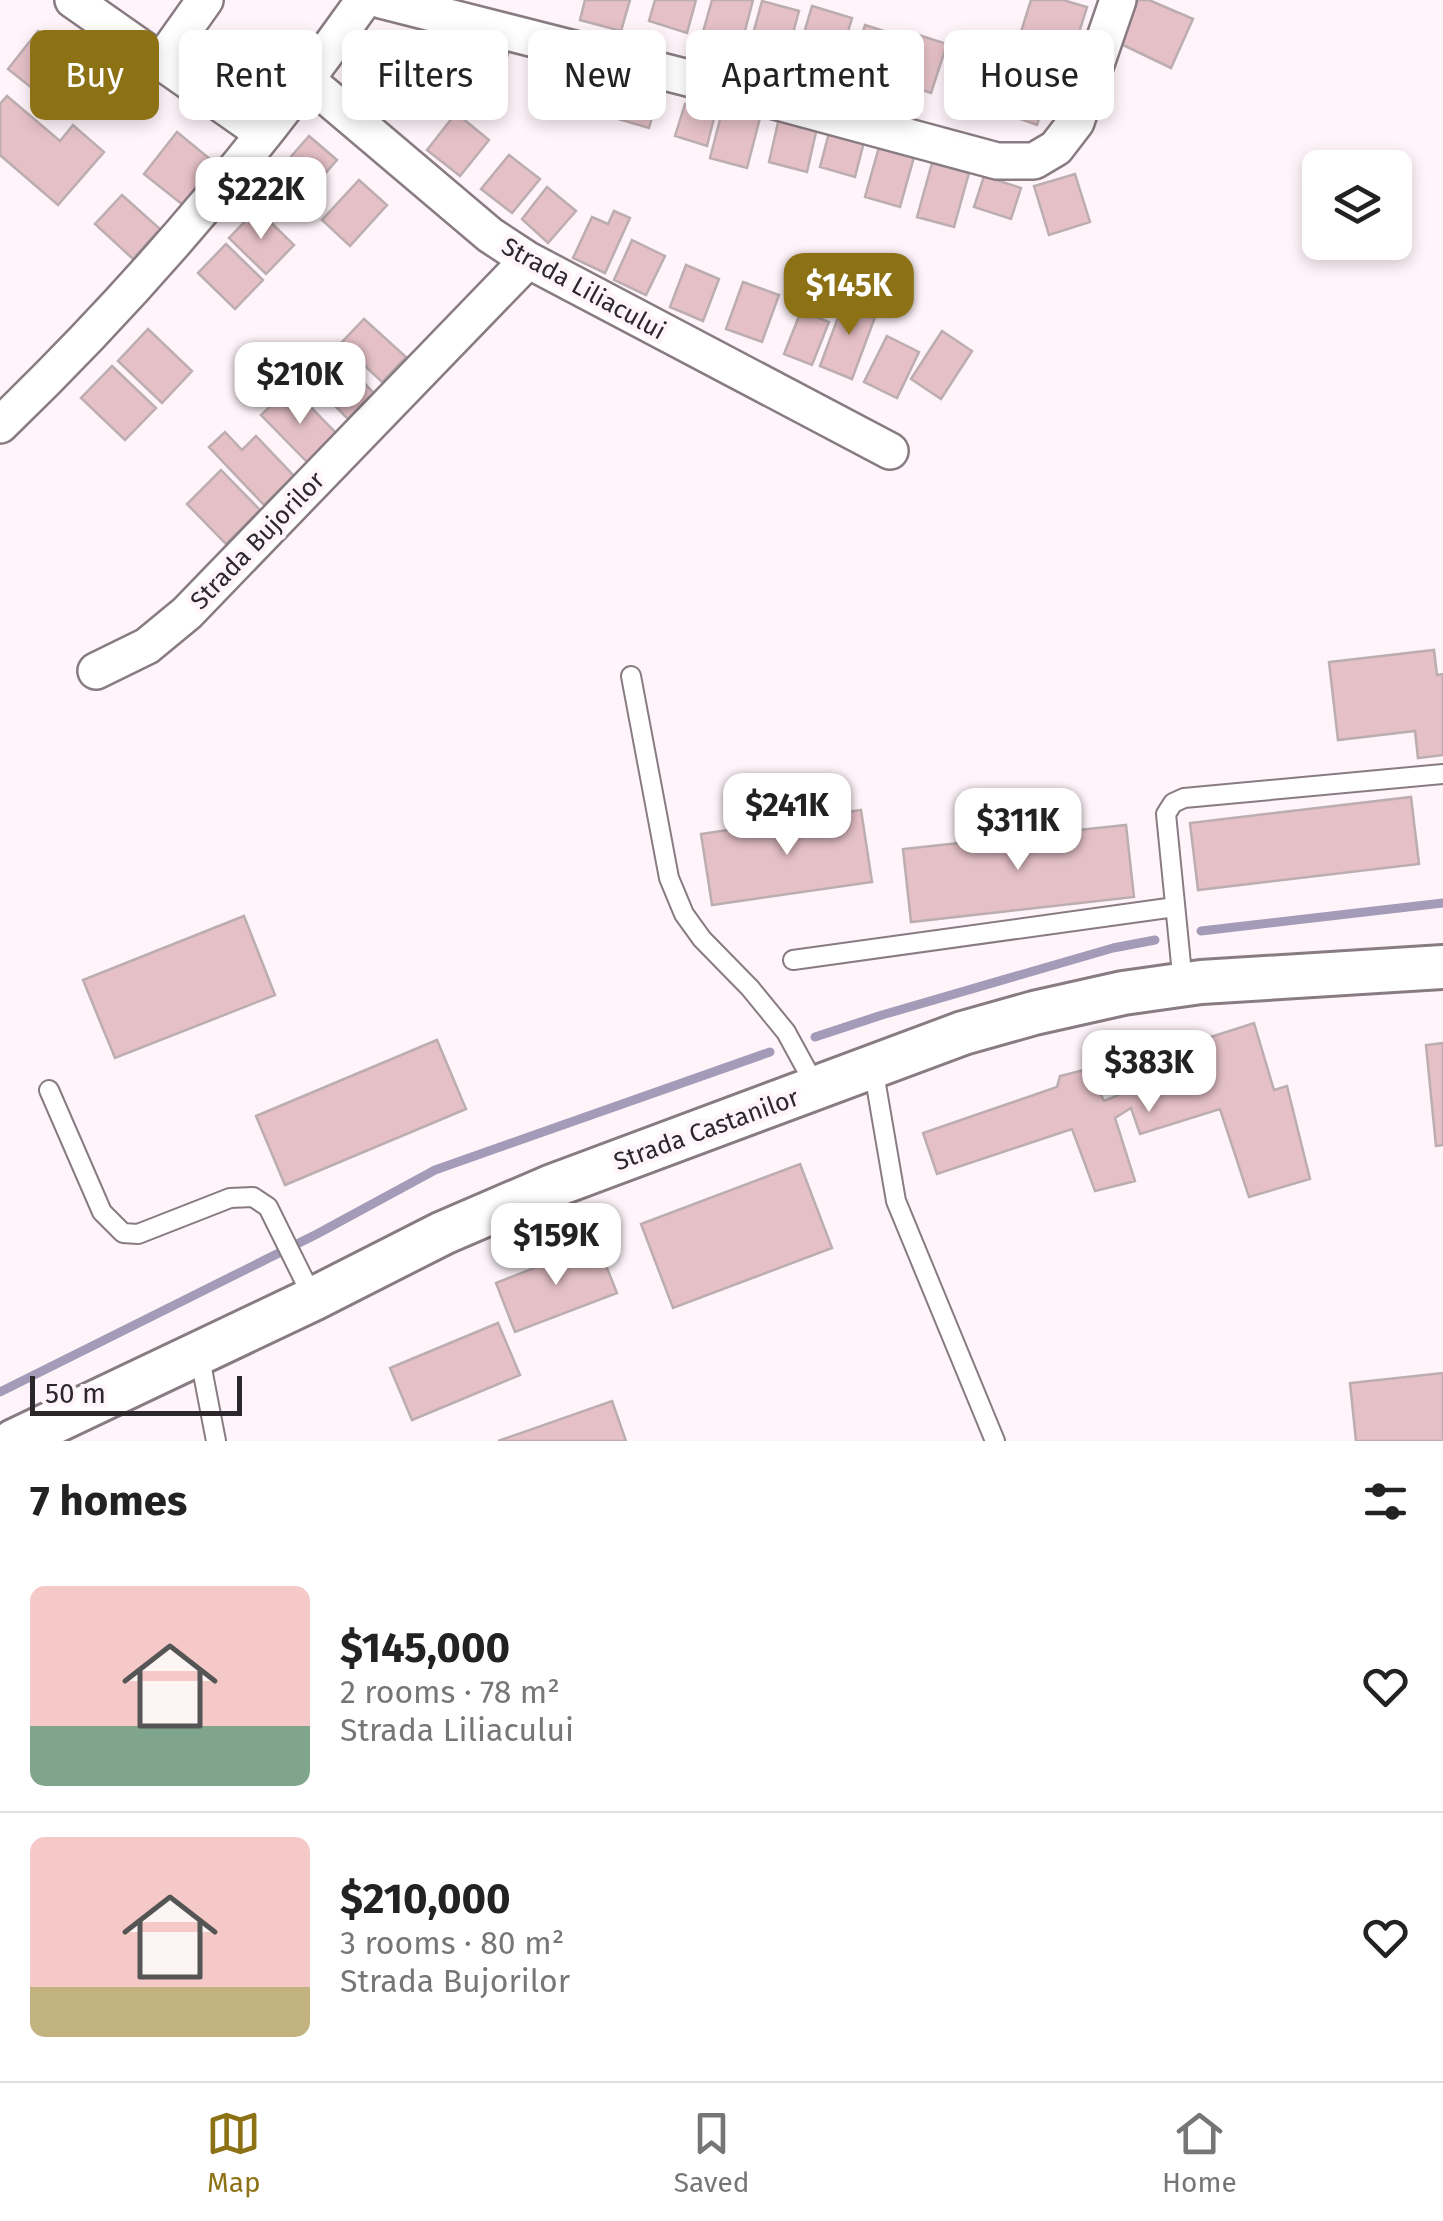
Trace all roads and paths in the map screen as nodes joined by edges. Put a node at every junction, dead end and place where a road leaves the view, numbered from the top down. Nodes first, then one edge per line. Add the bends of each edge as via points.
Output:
1 (73, 0) edge
2 (205, 0) edge
3 (364, 0) edge
4 (382, 0) edge
5 (1118, 0) edge
6 (322, 59) edge
7 (162, 62) junction
8 (322, 93) edge
9 (275, 120) edge
10 (264, 134) junction
11 (528, 260) junction
12 (0, 425) edge
13 (890, 452) dead end
14 (96, 670) dead end
15 (631, 676) dead end
16 (1443, 774) edge
17 (1175, 907) junction
18 (794, 960) dead end
19 (1443, 967) edge
20 (1183, 984) junction
21 (873, 1066) junction
22 (816, 1088) junction
23 (48, 1090) dead end
24 (313, 1299) junction
25 (199, 1352) junction
26 (14, 1441) edge
27 (216, 1441) edge
28 (996, 1441) edge

1 - 7 street
2 - 7 street
3 - 6 street
4 - 5 street via 997,161 1034,160 1056,148 1076,122
7 - 10 street
8 - 11 street, Strada Liliacului
9 - 10 street
10 - 12 street via 136,285
11 - 13 street, Strada Liliacului
11 - 14 street, Strada Bujorilor via 187,612 147,646
15 - 22 lane via 670,878 684,914 786,1032
16 - 17 lane via 1173,803 1166,814
17 - 18 lane
17 - 20 lane
19 - 20 street, Strada Castanilor
20 - 21 street, Strada Castanilor via 1034,1013
21 - 22 street, Strada Castanilor
21 - 28 lane via 896,1201
22 - 24 street, Strada Castanilor via 550,1187
23 - 24 lane via 102,1212 122,1232 138,1234 230,1198 253,1197 268,1208
24 - 25 street, Strada Castanilor
25 - 26 street, Strada Castanilor
25 - 27 lane

